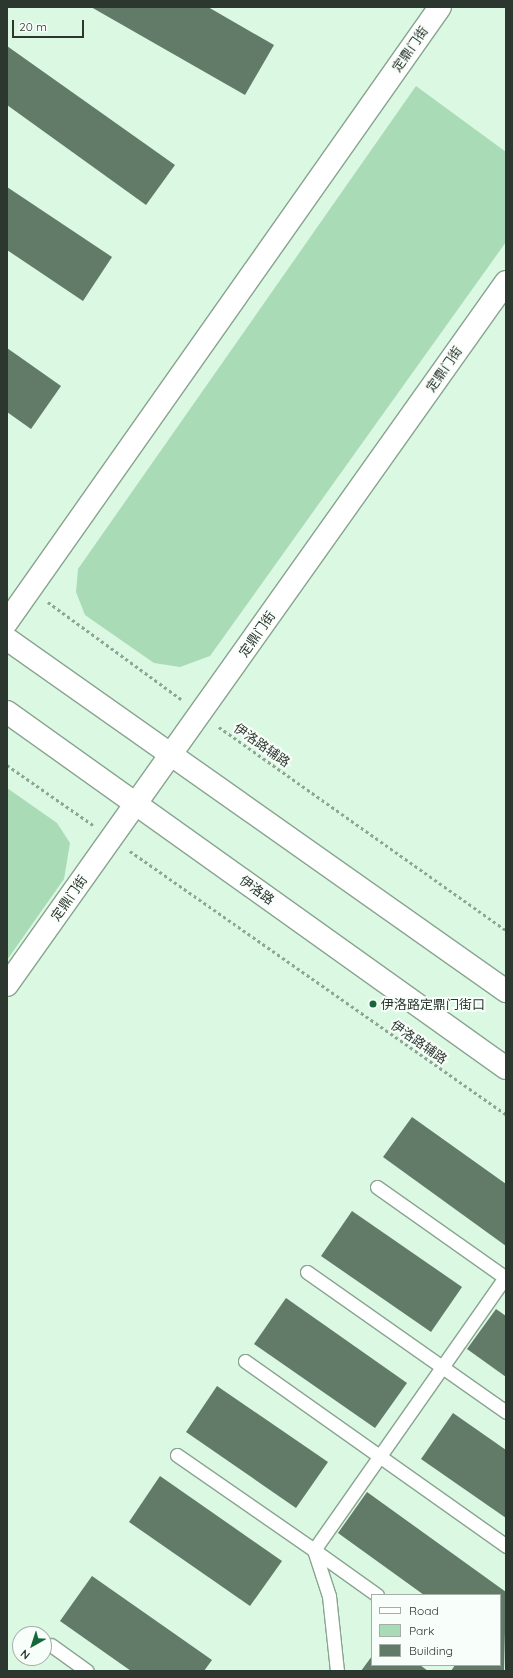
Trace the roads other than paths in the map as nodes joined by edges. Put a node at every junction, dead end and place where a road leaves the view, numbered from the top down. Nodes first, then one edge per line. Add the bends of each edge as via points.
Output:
1 (440, 7) edge
2 (506, 282) edge
3 (7, 622) edge
4 (7, 639) edge
5 (7, 712) edge
6 (172, 754) junction
7 (136, 804) junction
8 (7, 985) edge
9 (506, 991) edge
10 (506, 1068) edge
11 (377, 1187) dead end
12 (307, 1272) dead end
13 (505, 1277) edge
14 (245, 1361) dead end
15 (442, 1367) junction
16 (506, 1412) edge
17 (177, 1455) dead end
18 (379, 1456) junction
19 (506, 1546) edge
20 (314, 1550) junction
21 (376, 1594) edge
22 (52, 1647) edge
23 (87, 1671) edge
24 (337, 1671) edge

1 - 3 street, 定鼎门街
2 - 6 street, 定鼎门街
4 - 6 street
5 - 7 street, 伊洛路
6 - 7 street, 定鼎门街
6 - 9 street
7 - 8 street, 定鼎门街
7 - 10 street, 伊洛路
11 - 13 lane
12 - 15 lane
13 - 15 lane
14 - 18 lane
15 - 16 lane
15 - 18 lane
17 - 20 lane
18 - 19 lane
18 - 20 lane
20 - 21 lane
20 - 24 lane via 329,1596
22 - 23 lane

